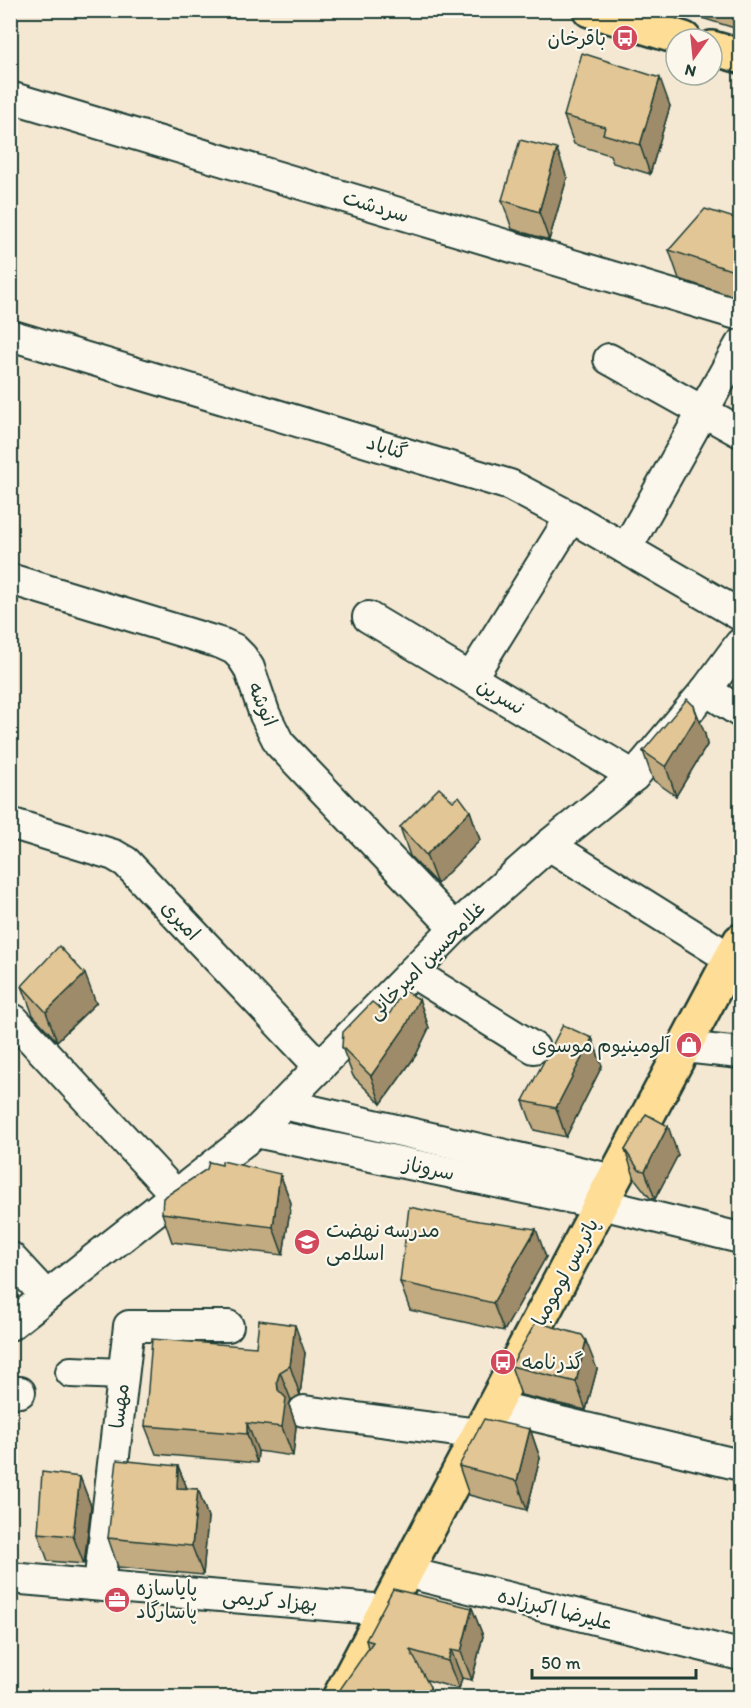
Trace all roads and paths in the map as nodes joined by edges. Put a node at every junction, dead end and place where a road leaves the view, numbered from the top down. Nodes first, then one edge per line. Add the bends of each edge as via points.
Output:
1 (590, 10) edge
2 (664, 33) edge
3 (724, 51) edge
4 (741, 56) edge
5 (10, 97) edge
6 (741, 315) edge
7 (10, 335) edge
8 (741, 345) edge
9 (609, 359) dead end
10 (703, 412) junction
11 (741, 432) edge
12 (571, 517) junction
13 (627, 549) junction
14 (10, 579) edge
15 (741, 615) edge
16 (368, 617) dead end
17 (741, 644) edge
18 (471, 678) junction
19 (706, 690) junction
20 (741, 712) edge
21 (634, 776) junction
22 (10, 823) edge
23 (549, 845) junction
24 (455, 928) junction
25 (736, 950) edge
26 (412, 972) junction
27 (14, 1020) dead end
28 (684, 1047) junction
29 (534, 1048) dead end
30 (741, 1053) edge
31 (320, 1067) junction
32 (283, 1104) junction
33 (256, 1132) junction
34 (445, 1157) junction
35 (607, 1192) junction
36 (176, 1195) junction
37 (741, 1238) edge
38 (10, 1257) edge
39 (46, 1296) junction
40 (10, 1325) edge
41 (228, 1326) dead end
42 (71, 1371) dead end
43 (123, 1374) junction
44 (304, 1412) dead end
45 (486, 1420) junction
46 (741, 1465) edge
47 (405, 1572) junction
48 (10, 1578) edge
49 (99, 1585) junction
50 (385, 1610) junction
51 (741, 1655) edge
52 (339, 1698) edge

1 - 2 main road
3 - 4 main road
5 - 6 street, سردشت
7 - 12 street, گناباد via 493,478
8 - 10 street
9 - 10 street
10 - 11 street
10 - 13 street
12 - 13 street, گناباد
12 - 18 street
13 - 15 street, گناباد
14 - 24 street, انوشه via 234,649 249,668 279,743
16 - 18 street, نسرین
17 - 19 street, غلامحسین امیرخانی
18 - 21 street, نسرین
19 - 20 street
19 - 21 street, غلامحسین امیرخانی
21 - 23 street, غلامحسین امیرخانی
22 - 31 street, امیری via 126,862
23 - 24 street, غلامحسین امیرخانی
23 - 25 street
24 - 26 street, غلامحسین امیرخانی
25 - 28 main road, پاتریس لومومبا
26 - 29 street
26 - 31 street, غلامحسین امیرخانی
27 - 36 street
28 - 30 street
28 - 35 main road, پاتریس لومومبا
31 - 32 street, غلامحسین امیرخانی
32 - 33 street, غلامحسین امیرخانی
32 - 34 street, سروناز
33 - 34 street, سروناز
33 - 36 street, غلامحسین امیرخانی
34 - 35 street, سروناز
35 - 37 street, سروناز
35 - 45 main road, پاتریس لومومبا
36 - 39 street, غلامحسین امیرخانی
38 - 39 street
39 - 40 street, غلامحسین امیرخانی
41 - 43 street, مهسا via 129,1326
42 - 43 street
43 - 49 street, مهسا
44 - 45 street
45 - 46 street
45 - 47 main road, پاتریس لومومبا
47 - 50 main road, پاتریس لومومبا
47 - 51 street, علیرضا اکبرزاده
48 - 49 street, بهزاد کریمی
49 - 50 street, بهزاد کریمی
50 - 52 main road, پاتریس لومومبا

